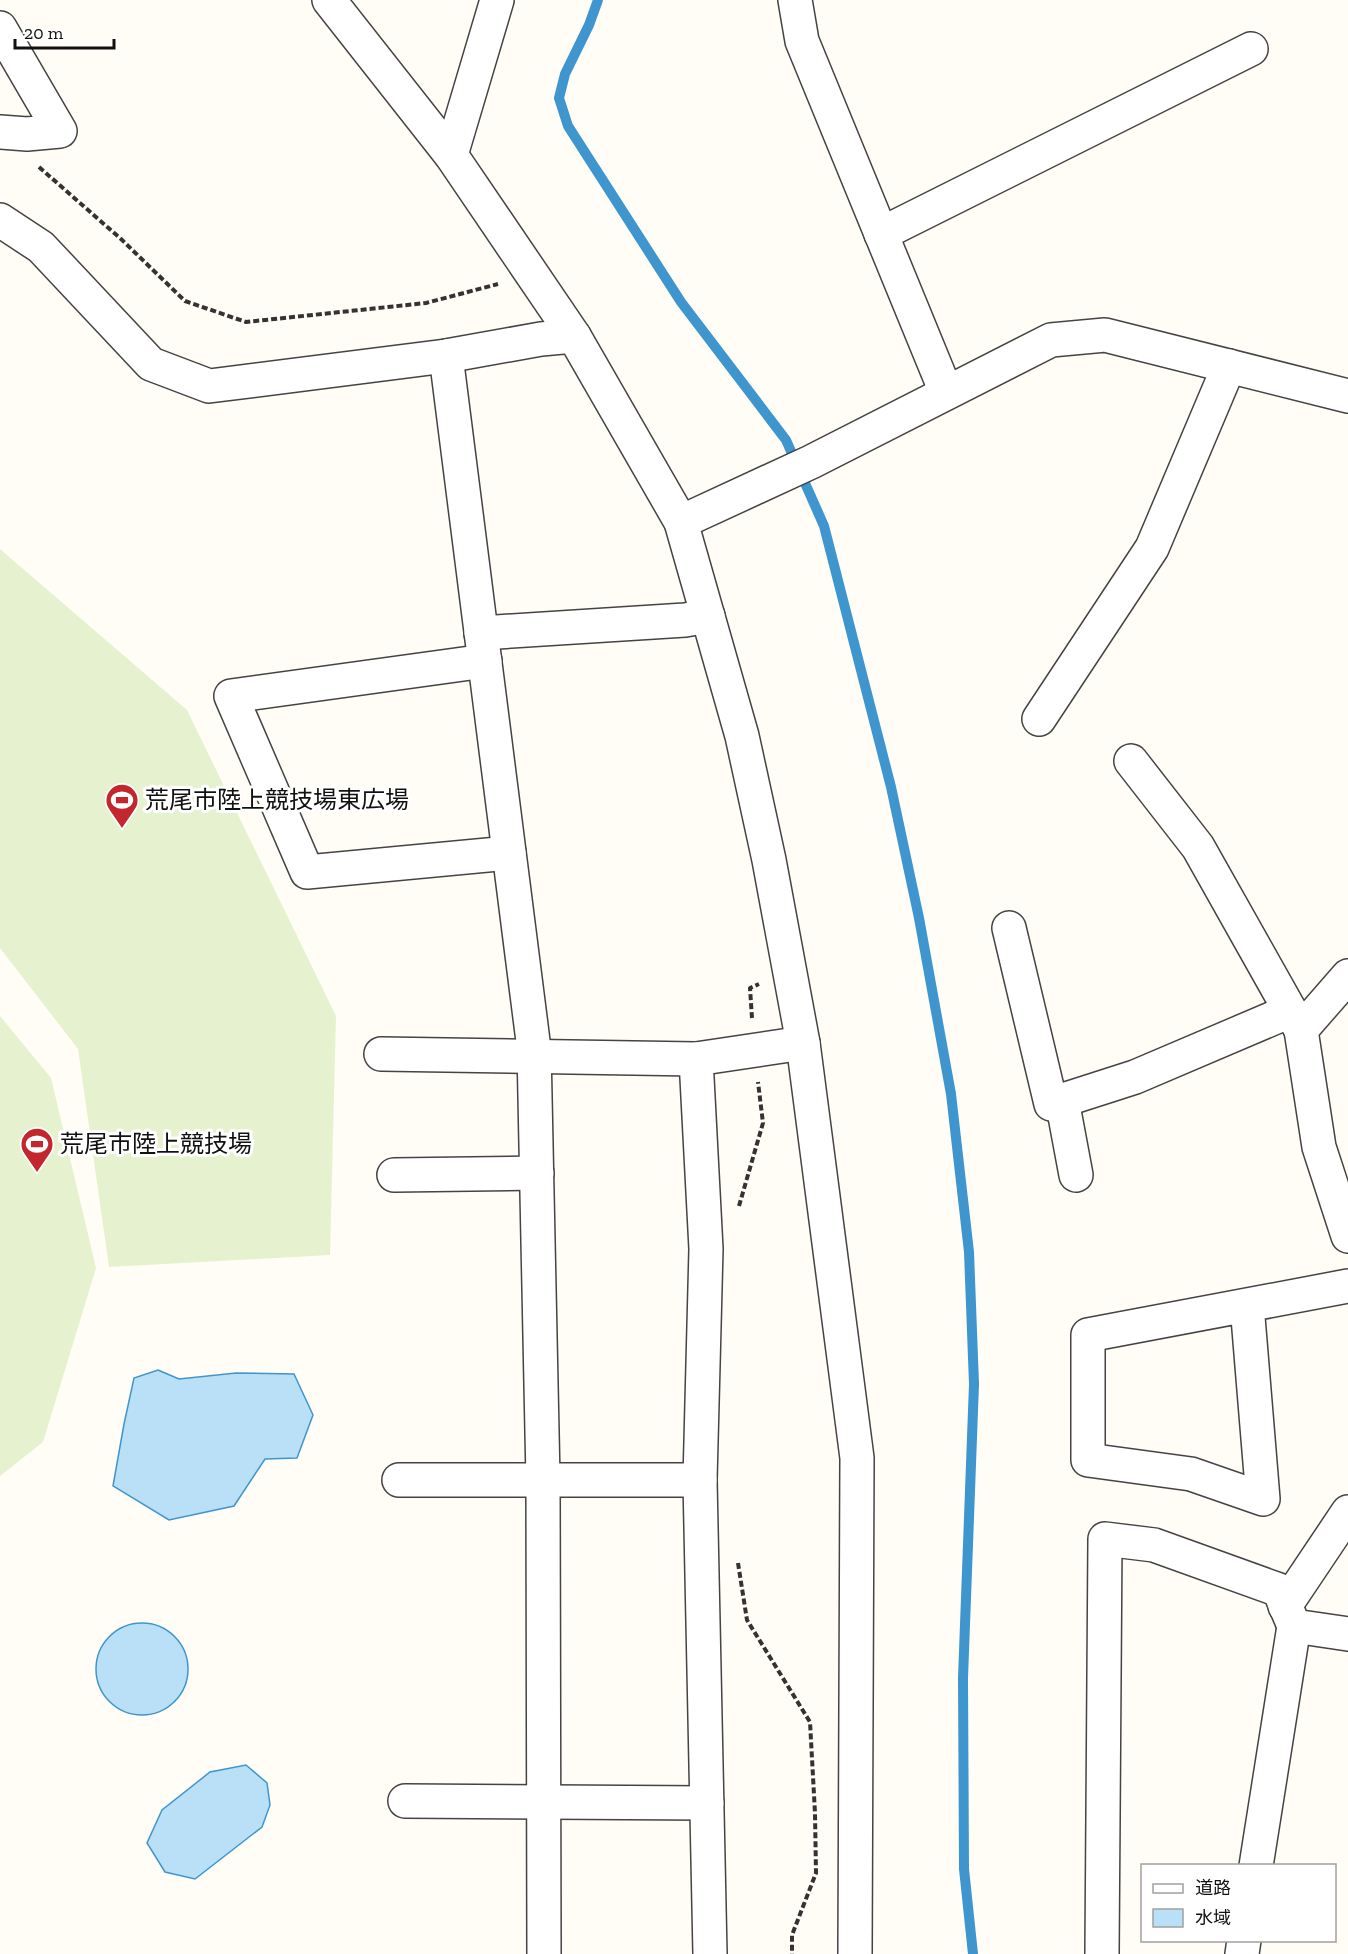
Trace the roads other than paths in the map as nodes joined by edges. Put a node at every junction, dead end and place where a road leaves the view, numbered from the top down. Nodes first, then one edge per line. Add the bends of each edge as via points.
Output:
1 (329, 0) edge
2 (497, 0) edge
3 (795, 0) edge
4 (0, 28) edge
5 (1251, 49) dead end
6 (0, 132) edge
7 (451, 155) junction
8 (0, 220) edge
9 (881, 234) junction
10 (573, 336) junction
11 (446, 356) junction
12 (1229, 366) junction
13 (946, 392) junction
14 (1346, 392) edge
15 (681, 522) junction
16 (708, 616) junction
17 (483, 647) junction
18 (1039, 719) dead end
19 (1131, 761) dead end
20 (509, 853) junction
21 (1009, 928) dead end
22 (1348, 976) edge
23 (1296, 1021) junction
24 (803, 1043) junction
25 (381, 1054) dead end
26 (534, 1056) junction
27 (696, 1059) junction
28 (1062, 1100) junction
29 (1335, 1152) edge
30 (537, 1173) junction
31 (394, 1175) dead end
32 (1076, 1175) dead end
33 (1348, 1236) edge
34 (1348, 1286) edge
35 (1247, 1305) junction
36 (399, 1480) dead end
37 (543, 1480) junction
38 (700, 1480) junction
39 (1348, 1512) edge
40 (1289, 1616) junction
41 (1348, 1634) edge
42 (405, 1801) dead end
43 (544, 1802) junction
44 (707, 1803) junction
45 (1256, 1864) edge
46 (544, 1954) edge
47 (710, 1954) edge
48 (855, 1954) edge
49 (1102, 1954) edge

1 - 7 street
2 - 7 street
3 - 9 street via 802,41
4 - 6 street via 60,131
5 - 9 street
7 - 10 street
8 - 11 street via 41,248 151,363 209,386
9 - 13 street
10 - 11 street
10 - 15 street
11 - 17 street
12 - 13 street via 1105,335 1051,340
12 - 14 street
12 - 18 street via 1152,548
13 - 15 street via 811,462
15 - 16 street
16 - 17 street
16 - 24 street via 745,747
17 - 20 street
17 - 20 street via 231,696 307,872
19 - 23 street via 1198,847
20 - 26 street
21 - 28 street via 1051,1104
22 - 23 street
23 - 28 street
23 - 29 street
24 - 27 street
24 - 48 street via 857,1458
25 - 26 street
26 - 27 street
26 - 30 street
27 - 38 street via 706,1249
28 - 32 street
29 - 33 street
30 - 31 street
30 - 37 street
34 - 35 street
35 - 35 street via 1088,1335 1088,1460 1191,1474 1263,1499
36 - 37 street
37 - 38 street
37 - 43 street
38 - 44 street
39 - 40 street
40 - 41 street
40 - 45 street
40 - 49 street via 1279,1590 1154,1545 1105,1539
42 - 43 street
43 - 44 street
43 - 46 street
44 - 47 street

